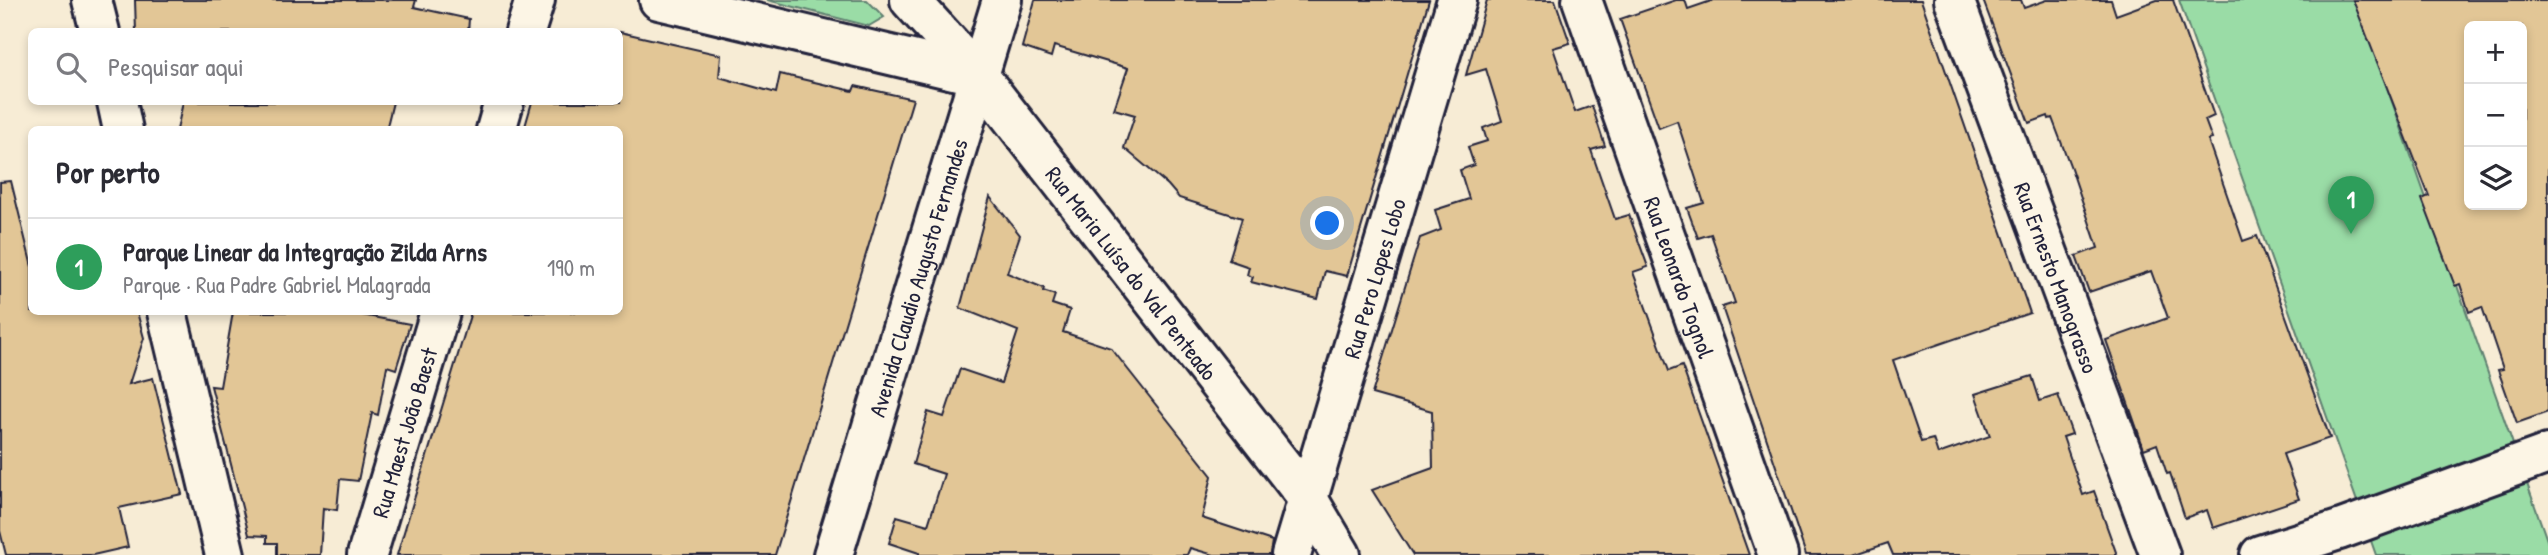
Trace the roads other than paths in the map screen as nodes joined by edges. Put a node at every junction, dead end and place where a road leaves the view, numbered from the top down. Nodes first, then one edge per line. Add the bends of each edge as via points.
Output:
1 (92, 0) edge
2 (535, 0) edge
3 (659, 0) edge
4 (910, 0) edge
5 (1002, 0) edge
6 (1457, 0) edge
7 (1582, 0) edge
8 (1954, 0) edge
9 (99, 28) edge
10 (527, 28) edge
11 (979, 76) junction
12 (118, 105) edge
13 (503, 105) edge
14 (122, 126) edge
15 (497, 126) edge
16 (168, 315) edge
17 (439, 315) edge
18 (2548, 454) edge
19 (1308, 499) junction
20 (225, 555) edge
21 (367, 555) edge
22 (833, 555) edge
23 (1291, 555) edge
24 (1341, 555) edge
25 (1778, 555) edge
26 (2160, 555) edge
27 (2260, 555) edge

1 - 9 street
2 - 10 street
3 - 11 street
4 - 11 street, Rua Maria Luísa do Val Penteado
5 - 11 street, Avenida Claudio Augusto Fernandes
6 - 19 street, Rua Pero Lopes Lobo
7 - 25 street, Rua Leonardo Tognol
8 - 26 street, Rua Ernesto Manograsso
11 - 19 street, Rua Maria Luísa do Val Penteado
11 - 22 street, Avenida Claudio Augusto Fernandes
12 - 14 street
13 - 15 street
16 - 20 street
17 - 21 street, Rua Maest João Baest
18 - 27 street
19 - 23 street, Rua Pero Lopes Lobo
19 - 24 street, Rua Maria Luísa do Val Penteado

